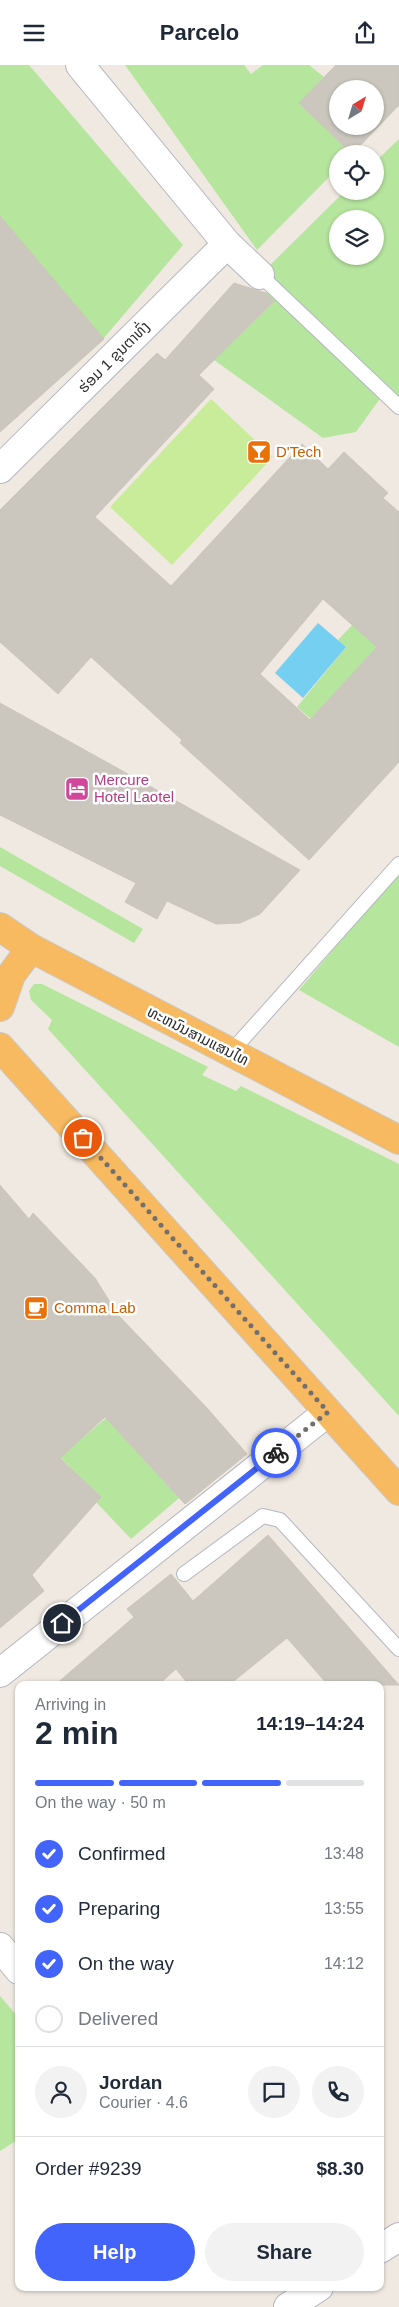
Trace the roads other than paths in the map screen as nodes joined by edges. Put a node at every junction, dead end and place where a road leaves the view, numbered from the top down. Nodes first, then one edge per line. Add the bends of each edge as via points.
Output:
1 (80, 65) edge
2 (227, 244) junction
3 (260, 275) joint
4 (399, 407) edge
5 (0, 469) edge
6 (399, 864) edge
7 (0, 927) edge
8 (30, 949) junction
9 (0, 1007) edge
10 (0, 1011) edge
11 (3, 1049) edge
12 (230, 1053) junction
13 (399, 1139) edge
14 (328, 1412) junction
15 (399, 1491) edge
16 (184, 1574) dead end
17 (399, 1649) edge
18 (0, 1673) edge
19 (0, 1947) edge
20 (15, 1965) edge
21 (399, 2237) edge
22 (384, 2246) edge
23 (311, 2291) edge
24 (291, 2301) edge

1 - 2 street
2 - 3 street
2 - 5 street, ຮ່ອມ 1 ຂູນຕາທົ່ງ
3 - 4 lane
6 - 12 lane
7 - 8 highway, ທະຫນົນສາມແສນໄທ
8 - 9 highway via 11,975
8 - 12 highway, ທະຫນົນສາມແສນໄທ
10 - 11 highway
11 - 14 highway
12 - 13 highway, ທະຫນົນສາມແສນໄທ
14 - 15 highway
14 - 18 street
16 - 17 lane via 263,1516 280,1520
19 - 20 street
21 - 22 street
23 - 24 street

